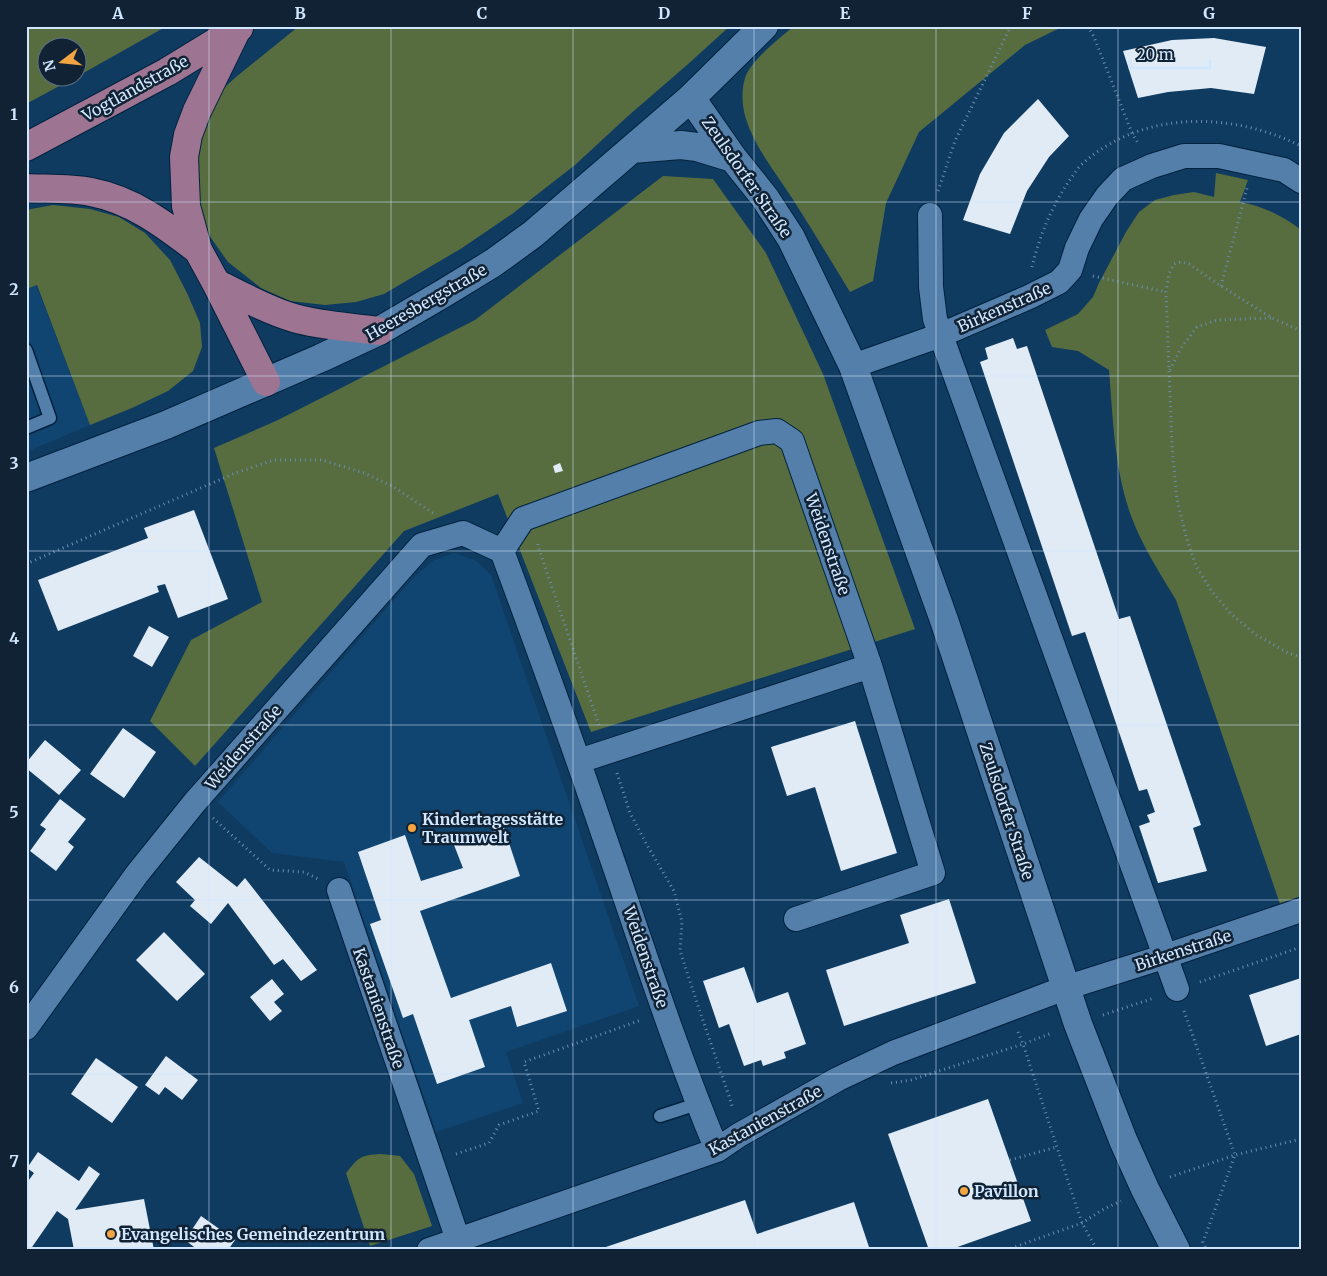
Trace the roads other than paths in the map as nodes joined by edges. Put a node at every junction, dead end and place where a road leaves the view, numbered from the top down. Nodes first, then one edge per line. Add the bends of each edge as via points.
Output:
1 (764, 26) edge
2 (240, 28) edge
3 (691, 98) junction
4 (26, 147) edge
5 (632, 148) junction
6 (733, 158) junction
7 (1301, 181) edge
8 (26, 188) edge
9 (930, 215) road end
10 (198, 250) junction
11 (216, 283) junction
12 (378, 331) junction
13 (941, 335) junction
14 (26, 350) edge
15 (853, 366) junction
16 (266, 382) junction
17 (26, 428) edge
18 (26, 478) edge
19 (502, 551) junction
20 (870, 666) junction
21 (579, 761) junction
22 (339, 890) road end
23 (1301, 910) edge
24 (796, 918) dead end
25 (1166, 956) junction
26 (1066, 988) junction
27 (1177, 990) road end
28 (26, 1028) edge
29 (698, 1104) junction
30 (660, 1116) dead end
31 (717, 1150) junction
32 (458, 1240) junction
33 (429, 1250) edge
34 (1176, 1250) edge

1 - 3 street, Heeresbergstraße
2 - 4 main road, Vogtlandstraße
2 - 10 main road via 188,135 184,157 186,206
3 - 5 street, Heeresbergstraße
3 - 6 street, Zeulsdorfer Straße
5 - 6 street via 681,145
5 - 12 street, Heeresbergstraße via 533,234 493,263
6 - 15 street, Zeulsdorfer Straße via 791,238
7 - 13 street, Birkenstraße via 1284,170 1219,156 1184,156 1152,166 1123,179 1107,196 1091,219 1070,270 1059,282
8 - 10 main road via 91,192 118,199 162,222
9 - 13 street via 931,287 935,319
10 - 11 main road
11 - 12 main road via 256,304 295,318
11 - 16 main road
12 - 16 street, Heeresbergstraße
13 - 15 street
13 - 25 street
14 - 17 lane via 50,418
15 - 26 street, Zeulsdorfer Straße via 944,620
16 - 18 street, Heeresbergstraße via 166,425
19 - 20 street, Weidenstraße via 523,519 759,433 777,431 792,441
19 - 21 street, Weidenstraße
19 - 28 street, Weidenstraße via 463,533 422,545 195,802 137,874
20 - 21 street
20 - 24 street, Weidenstraße via 933,873
21 - 29 street, Weidenstraße
22 - 32 street, Kastanienstraße
23 - 25 street, Birkenstraße
25 - 26 street, Birkenstraße
25 - 27 street
26 - 31 street, Kastanienstraße via 893,1053 838,1079
26 - 34 street, Zeulsdorfer Straße via 1123,1140
29 - 30 lane
29 - 31 street, Weidenstraße
31 - 32 street, Kastanienstraße
32 - 33 street, Kastanienstraße

